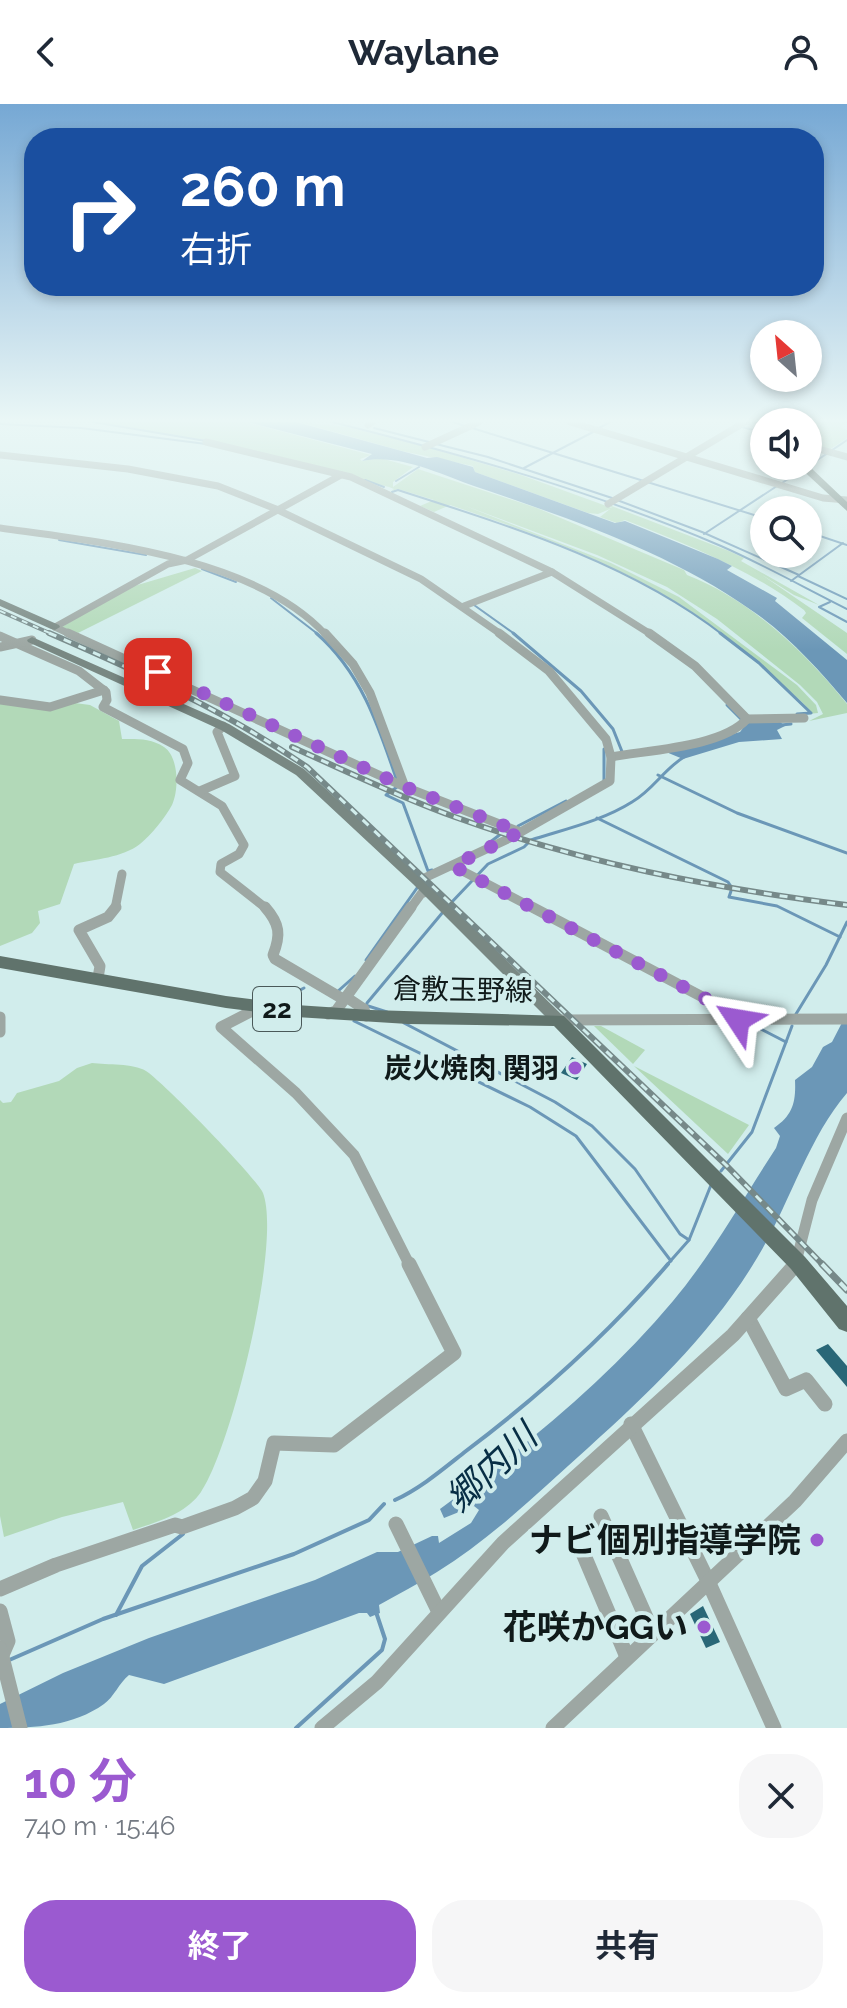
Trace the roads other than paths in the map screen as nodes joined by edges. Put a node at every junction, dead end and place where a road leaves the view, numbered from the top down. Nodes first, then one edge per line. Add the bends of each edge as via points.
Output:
1 (244, 498) edge
2 (297, 498) edge
3 (397, 498) edge
4 (618, 498) edge
5 (822, 498) edge
6 (844, 499) edge
7 (609, 503) dead end
8 (847, 508) edge
9 (276, 509) junction
10 (0, 528) edge
11 (187, 560) junction
12 (550, 573) junction
13 (0, 602) edge
14 (464, 606) junction
15 (55, 627) junction
16 (0, 636) edge
17 (32, 640) junction
18 (12, 644) junction
19 (0, 647) edge
20 (104, 690) junction
21 (0, 700) edge
22 (804, 718) dead end
23 (745, 720) junction
24 (223, 726) junction
25 (611, 760) junction
26 (405, 787) junction
27 (200, 791) junction
28 (520, 832) junction
29 (453, 866) junction
30 (122, 874) dead end
31 (423, 886) junction
32 (0, 962) edge
33 (98, 978) junction
34 (338, 1002) junction
35 (260, 1007) junction
36 (363, 1010) junction
37 (0, 1017) edge
38 (847, 1019) edge
39 (558, 1020) junction
40 (738, 1020) junction
41 (0, 1032) edge
42 (847, 1118) edge
43 (794, 1259) junction
44 (748, 1318) junction
45 (847, 1322) edge
46 (825, 1404) dead end
47 (631, 1424) junction
48 (847, 1441) edge
49 (601, 1516) dead end
50 (396, 1524) dead end
51 (583, 1553) dead end
52 (708, 1581) junction
53 (0, 1589) edge
54 (436, 1605) junction
55 (0, 1611) edge
56 (653, 1633) junction
57 (627, 1657) junction
58 (4, 1662) edge
59 (331, 1725) edge
60 (20, 1728) edge
61 (553, 1728) edge
62 (774, 1728) edge

1 - 9 street
2 - 9 street
3 - 12 street
4 - 7 street
5 - 6 street
6 - 8 main road
9 - 11 street
9 - 14 street via 421,579
10 - 11 street
11 - 15 street via 168,564
11 - 26 street via 272,593 345,654 377,708
12 - 14 street
12 - 23 street via 695,666
13 - 15 street
14 - 25 street via 549,671 598,726
15 - 17 street
15 - 26 street
16 - 18 street
17 - 18 street
17 - 24 street
18 - 19 street
18 - 20 street via 75,666
20 - 21 street via 50,707
20 - 27 street via 108,695 103,707 183,749 188,763 180,780
22 - 23 street
23 - 25 street via 737,730 706,740
24 - 27 street via 217,732 235,776
24 - 31 street via 300,772
25 - 28 street via 607,784
26 - 28 street
27 - 34 street via 222,806 244,845 219,867 274,918 282,939 275,959
28 - 29 street
29 - 31 street
29 - 40 street
30 - 33 street via 115,914 79,930 100,966
31 - 34 street
31 - 39 street
32 - 33 main road, 倉敷玉野線 / 22
33 - 35 main road, 倉敷玉野線 / 22
34 - 35 main road, 倉敷玉野線 / 22
34 - 36 main road, 倉敷玉野線 / 22
34 - 36 street
35 - 53 street via 223,1029 296,1093 354,1155 454,1353 334,1445 274,1443 260,1491 245,1503 56,1565
36 - 39 main road, 倉敷玉野線 / 22
37 - 41 street
38 - 40 street
39 - 40 street
39 - 43 main road, 倉敷玉野線
42 - 43 street
43 - 44 street
43 - 45 main road, 倉敷玉野線
44 - 46 street via 786,1389 806,1380
44 - 47 street
47 - 52 street
47 - 54 street
48 - 52 street via 795,1501
49 - 56 street
50 - 54 street
51 - 57 street
52 - 56 street
52 - 62 street
54 - 59 street via 377,1682
55 - 58 street via 8,1641
56 - 57 street
57 - 61 street
58 - 60 street

